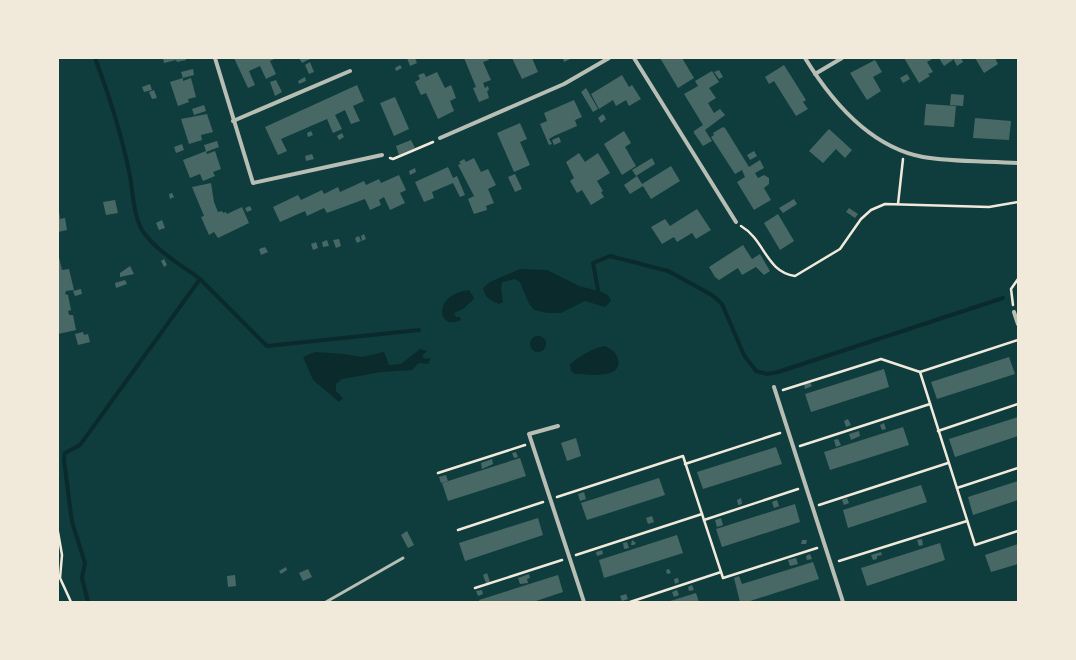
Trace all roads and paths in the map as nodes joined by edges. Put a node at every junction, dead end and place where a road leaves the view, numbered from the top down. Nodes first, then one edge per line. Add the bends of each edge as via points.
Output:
1 (215, 58) edge
2 (609, 58) edge
3 (634, 58) edge
4 (805, 58) edge
5 (842, 58) edge
6 (350, 71) dead end
7 (815, 74) junction
8 (233, 121) junction
9 (440, 138) joint
10 (904, 152) junction
11 (382, 155) joint
12 (1018, 163) edge
13 (1018, 202) edge
14 (898, 204) junction
15 (736, 222) joint
16 (1018, 280) edge
17 (1014, 312) joint
18 (1018, 324) edge
19 (1018, 340) edge
20 (920, 372) junction
21 (774, 387) dead end
22 (776, 392) junction
23 (930, 404) junction
24 (1018, 404) edge
25 (558, 426) dead end
26 (788, 430) junction
27 (938, 431) junction
28 (532, 442) junction
29 (794, 448) junction
30 (948, 463) junction
31 (685, 464) junction
32 (1018, 468) edge
33 (438, 473) dead end
34 (806, 487) junction
35 (957, 488) junction
36 (551, 500) junction
37 (812, 506) junction
38 (702, 514) junction
39 (704, 520) junction
40 (967, 521) junction
41 (458, 530) dead end
42 (1018, 531) edge
43 (58, 532) edge
44 (825, 545) junction
45 (570, 557) junction
46 (403, 558) dead end
47 (831, 564) junction
48 (721, 572) junction
49 (475, 588) dead end
50 (71, 602) edge
51 (326, 602) edge
52 (584, 602) edge
53 (630, 602) edge
54 (843, 602) edge

1 - 8 street
2 - 9 street via 564,84
3 - 15 street
4 - 7 street
5 - 7 street
6 - 8 street
7 - 10 street via 843,111 871,134
8 - 11 street via 253,183
9 - 11 path via 393,159
10 - 12 street via 924,157
10 - 14 path
13 - 14 path via 989,207
14 - 15 path via 885,204 871,210 861,219 840,249 795,276 777,270 751,232
16 - 17 path via 1011,289
17 - 18 street
19 - 20 path
20 - 22 path via 881,359
20 - 23 path
21 - 22 street
22 - 26 street
23 - 27 path
23 - 29 path
24 - 27 path
25 - 28 street via 529,434
26 - 29 street
26 - 31 path
27 - 30 path
28 - 33 path
28 - 36 street
29 - 34 street
30 - 35 path
30 - 37 path
31 - 36 path via 683,456
31 - 38 path
32 - 35 path
34 - 37 street
34 - 39 path
35 - 40 path
36 - 41 path
36 - 45 street
37 - 44 street
38 - 39 path
38 - 45 path
39 - 48 path
40 - 42 path via 975,545
40 - 47 path
43 - 50 path via 62,556 60,578
44 - 47 street
44 - 48 path via 723,578
45 - 49 path
45 - 52 street
46 - 51 lane
47 - 54 street
48 - 53 path

